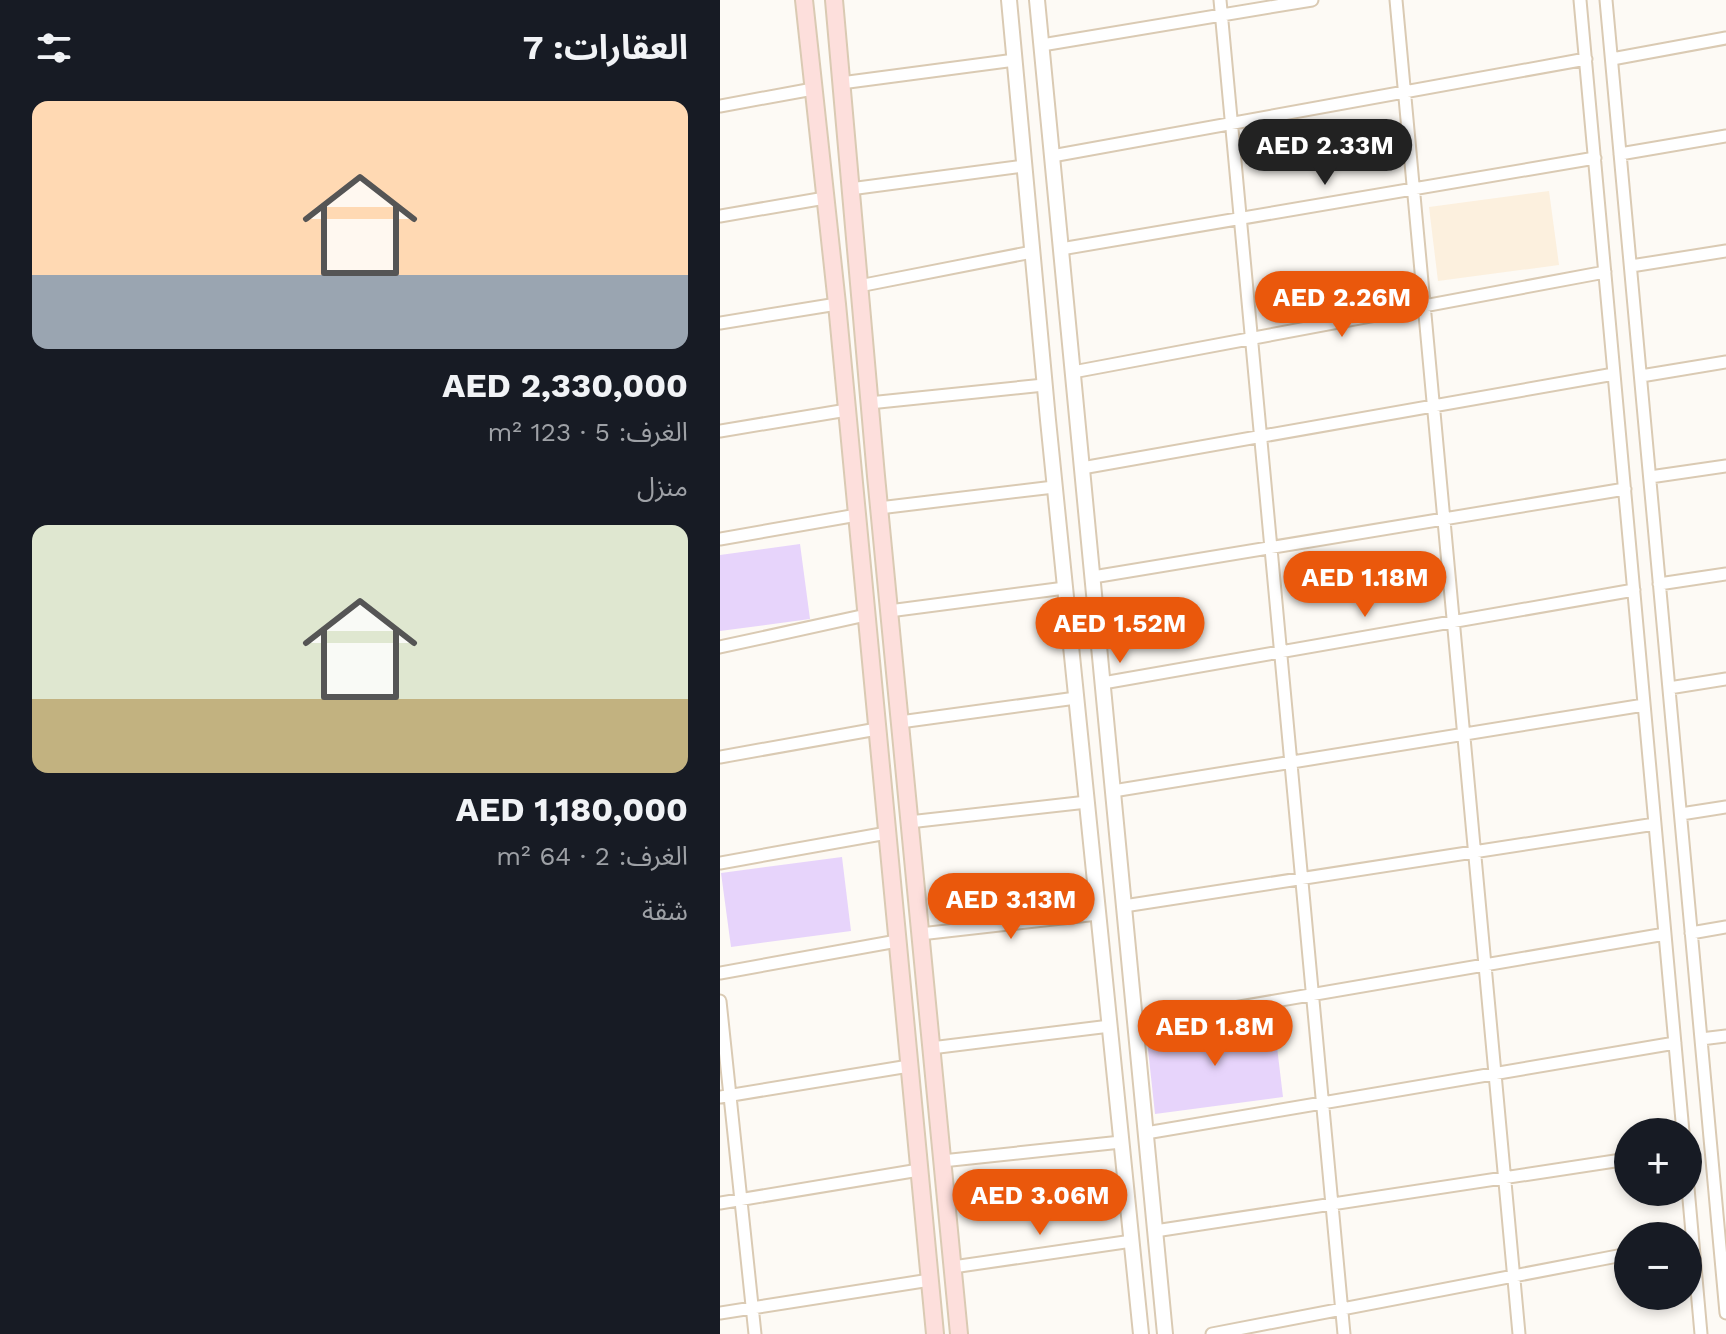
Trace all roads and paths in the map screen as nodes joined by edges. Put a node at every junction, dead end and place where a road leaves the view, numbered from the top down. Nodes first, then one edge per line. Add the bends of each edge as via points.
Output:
1 (804, 0) edge
2 (834, 0) edge
3 (1009, 0) edge
4 (1037, 0) edge
5 (1220, 0) edge
6 (1312, 0) edge
7 (1396, 0) edge
8 (1580, 0) edge
9 (1606, 0) edge
10 (1222, 15) junction
11 (1726, 38) edge
12 (1042, 45) junction
13 (1586, 59) junction
14 (1612, 59) junction
15 (1015, 60) junction
16 (841, 83) junction
17 (813, 89) junction
18 (1405, 92) junction
19 (720, 106) edge
20 (1232, 123) junction
21 (1726, 136) edge
22 (1620, 154) junction
23 (1052, 156) junction
24 (1595, 158) junction
25 (1024, 166) junction
26 (850, 189) junction
27 (1413, 189) junction
28 (825, 198) junction
29 (720, 216) edge
30 (1241, 219) junction
31 (1061, 249) junction
32 (1726, 251) edge
33 (1032, 252) junction
34 (1631, 266) junction
35 (1605, 272) junction
36 (859, 286) junction
37 (837, 304) junction
38 (1424, 306) junction
39 (720, 323) edge
40 (1252, 338) junction
41 (1726, 362) edge
42 (1073, 372) junction
43 (1614, 374) junction
44 (1641, 376) junction
45 (1044, 385) junction
46 (869, 403) junction
47 (1433, 406) junction
48 (847, 410) junction
49 (720, 431) edge
50 (1261, 437) junction
51 (1726, 466) edge
52 (1082, 468) junction
53 (1650, 477) junction
54 (1054, 487) junction
55 (1625, 489) junction
56 (879, 508) junction
57 (857, 515) junction
58 (1444, 519) junction
59 (720, 539) edge
60 (1271, 548) junction
61 (1726, 574) edge
62 (1093, 577) junction
63 (1659, 584) junction
64 (1065, 588) junction
65 (1634, 590) junction
66 (889, 611) junction
67 (866, 615) junction
68 (1453, 621) junction
69 (720, 647) edge
70 (1281, 652) junction
71 (1726, 679) edge
72 (1103, 683) junction
73 (1669, 688) junction
74 (1076, 698) junction
75 (1644, 705) junction
76 (900, 722) junction
77 (877, 729) junction
78 (1464, 734) junction
79 (720, 757) edge
80 (1291, 762) junction
81 (1113, 791) junction
82 (1087, 802) junction
83 (1726, 807) edge
84 (1681, 814) junction
85 (909, 822) junction
86 (1655, 824) junction
87 (887, 833) junction
88 (1475, 852) junction
89 (720, 863) edge
90 (1302, 879) junction
91 (1124, 906) junction
92 (1098, 914) junction
93 (1726, 927) edge
94 (1691, 933) junction
95 (920, 934) junction
96 (1665, 934) junction
97 (897, 941) junction
98 (1485, 965) junction
99 (720, 973) edge
100 (1313, 994) junction
101 (720, 1001) edge
102 (1135, 1025) junction
103 (1110, 1026) junction
104 (1726, 1036) edge
105 (1701, 1039) junction
106 (1675, 1043) junction
107 (931, 1048) junction
108 (909, 1066) junction
109 (1495, 1074) junction
110 (725, 1096) edge
111 (1323, 1103) junction
112 (1682, 1118) edge
113 (1146, 1133) junction
114 (1121, 1142) junction
115 (1726, 1143) edge
116 (1711, 1146) junction
117 (942, 1161) junction
118 (1614, 1161) edge
119 (919, 1170) junction
120 (1505, 1178) junction
121 (741, 1199) junction
122 (720, 1203) edge
123 (1332, 1204) junction
124 (1155, 1231) junction
125 (1132, 1241) junction
126 (1723, 1245) edge
127 (1614, 1257) edge
128 (953, 1267) junction
129 (1514, 1276) junction
130 (930, 1280) junction
131 (752, 1308) junction
132 (1342, 1309) junction
133 (1698, 1310) edge
134 (720, 1313) edge
135 (1726, 1313) edge
136 (755, 1334) edge
137 (935, 1334) edge
138 (959, 1334) edge
139 (1141, 1334) edge
140 (1165, 1334) edge
141 (1212, 1334) edge
142 (1344, 1334) edge
143 (1519, 1334) edge
144 (1701, 1334) edge

1 - 17 main road
2 - 16 main road
3 - 15 street
4 - 12 street
5 - 10 street
6 - 10 street
7 - 18 street
8 - 13 street
9 - 14 street
10 - 12 street
10 - 20 street
11 - 14 street
12 - 23 street
13 - 18 street
13 - 24 street
14 - 22 street
15 - 16 street
15 - 25 street
16 - 26 main road
17 - 19 street
17 - 28 main road
18 - 20 street
18 - 27 street
20 - 23 street
20 - 30 street
21 - 22 street
22 - 34 street
23 - 31 street
24 - 27 street
24 - 35 street
25 - 26 street
25 - 33 street
26 - 36 main road
27 - 30 street
27 - 38 street
28 - 29 street
28 - 37 main road
30 - 31 street
30 - 40 street
31 - 42 street
32 - 34 street
33 - 36 street
33 - 45 street
34 - 44 street
35 - 38 street
35 - 43 street
36 - 46 main road
37 - 39 street
37 - 48 main road
38 - 40 street
38 - 47 street
40 - 42 street
40 - 50 street
41 - 44 street
42 - 52 street
43 - 47 street
43 - 55 street
44 - 53 street
45 - 46 street
45 - 54 street
46 - 56 main road
47 - 50 street
47 - 58 street
48 - 49 street
48 - 57 main road
50 - 52 street
50 - 60 street
51 - 53 street
52 - 62 street
53 - 63 street
54 - 56 street
54 - 64 street
55 - 58 street
55 - 65 street
56 - 66 main road
57 - 59 street
57 - 67 main road
58 - 60 street
58 - 68 street
60 - 62 street
60 - 70 street
61 - 63 street
62 - 72 street
63 - 73 street
64 - 66 street
64 - 74 street
65 - 68 street
65 - 75 street
66 - 76 main road
67 - 69 street
67 - 77 main road
68 - 70 street
68 - 78 street
70 - 72 street
70 - 80 street
71 - 73 street
72 - 81 street
73 - 84 street
74 - 76 street
74 - 82 street
75 - 78 street
75 - 86 street
76 - 85 main road
77 - 79 street
77 - 87 main road
78 - 80 street
78 - 88 street
80 - 81 street
80 - 90 street
81 - 91 street
82 - 85 street
82 - 92 street
83 - 84 street
84 - 94 street
85 - 95 main road
86 - 88 street
86 - 96 street
87 - 89 street
87 - 97 main road
88 - 90 street
88 - 98 street
90 - 91 street
90 - 100 street
91 - 102 street
92 - 95 street
92 - 103 street
93 - 94 street
94 - 105 street
95 - 107 main road
96 - 98 street
96 - 106 street
97 - 99 street
97 - 108 main road
98 - 100 street
98 - 109 street
100 - 102 street
100 - 111 street
101 - 110 street
102 - 113 street
103 - 107 street
103 - 114 street
104 - 105 street
105 - 116 street
106 - 109 street
106 - 112 street
107 - 117 main road
108 - 110 street
108 - 119 main road
109 - 111 street
109 - 120 street
110 - 121 street
111 - 113 street
111 - 123 street
113 - 124 street
114 - 117 street
114 - 125 street
115 - 116 street
116 - 126 street
117 - 128 main road
118 - 120 street
119 - 121 street
119 - 130 main road
120 - 123 street
120 - 129 street
121 - 122 street
121 - 131 street
123 - 124 street
123 - 132 street
124 - 140 street
125 - 128 street
125 - 139 street
126 - 135 street
127 - 129 street
128 - 138 main road
129 - 132 street
129 - 143 street
130 - 131 street
130 - 137 main road
131 - 134 street
131 - 136 street
132 - 141 street
132 - 142 street
133 - 144 street

